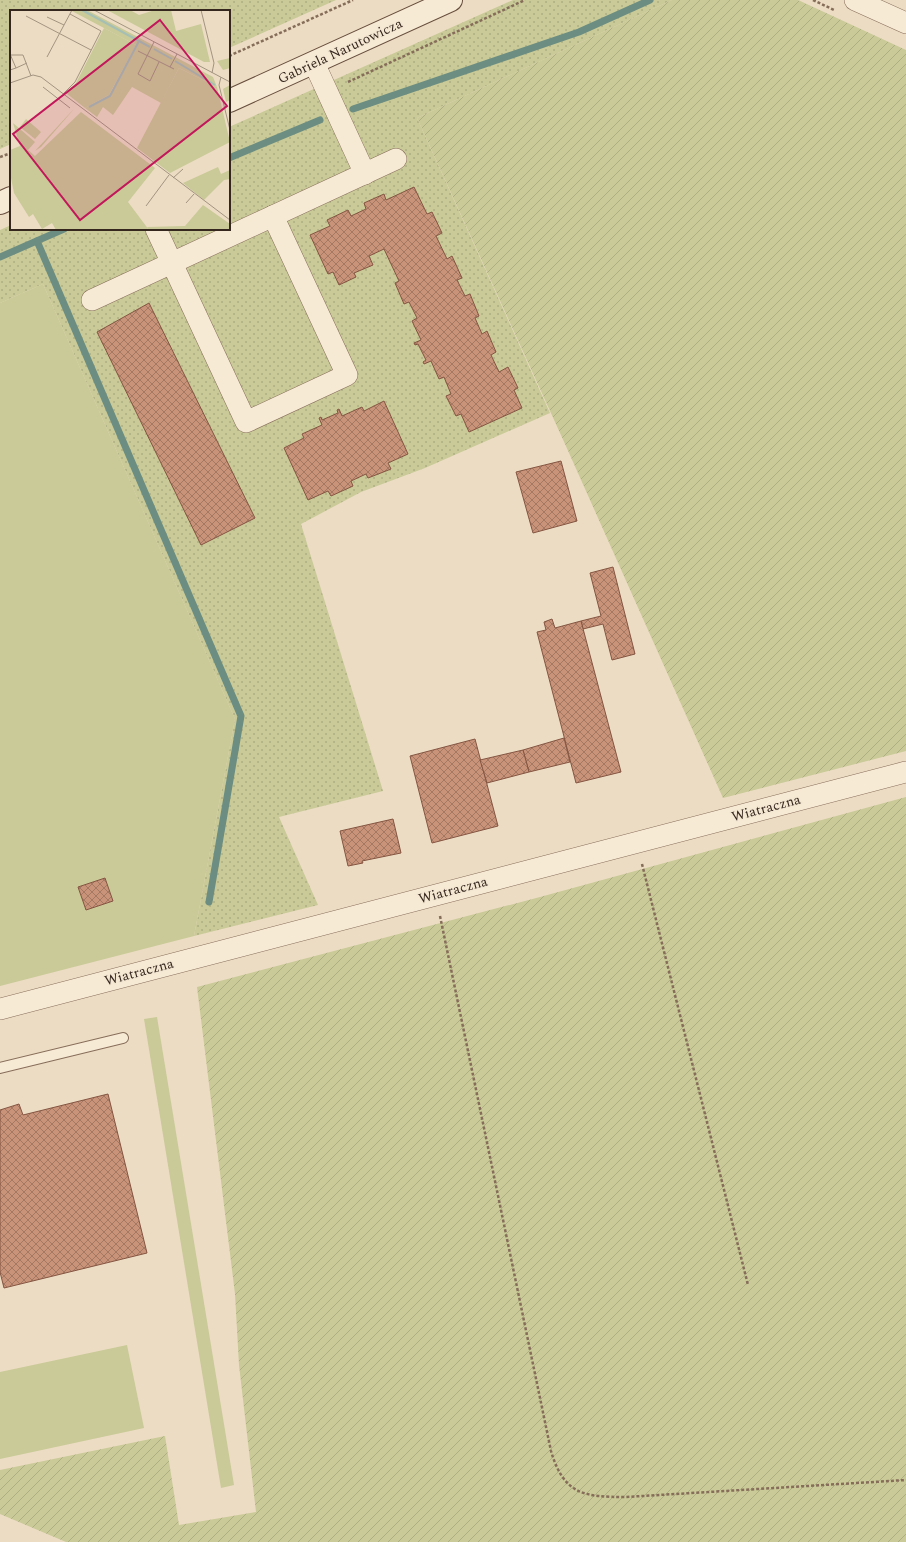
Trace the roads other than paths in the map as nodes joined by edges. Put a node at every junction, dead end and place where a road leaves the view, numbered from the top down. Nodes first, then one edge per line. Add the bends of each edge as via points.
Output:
1 (451, 0) edge
2 (855, 0) edge
3 (906, 23) edge
4 (314, 63) junction
5 (230, 101) edge
6 (396, 159) dead end
7 (365, 174) junction
8 (10, 198) edge
9 (0, 203) edge
10 (273, 216) junction
11 (156, 230) edge
12 (172, 263) junction
13 (92, 300) dead end
14 (906, 772) edge
15 (0, 1009) edge
16 (123, 1038) dead end
17 (0, 1068) edge

1 - 4 main road, Gabriela Narutowicza
2 - 3 street
4 - 5 main road, Gabriela Narutowicza
4 - 7 street
6 - 7 street
7 - 10 street
8 - 9 main road
10 - 12 street
10 - 12 street via 346,375 246,422
11 - 12 street
12 - 13 street
14 - 15 street, Wiatraczna
16 - 17 lane

